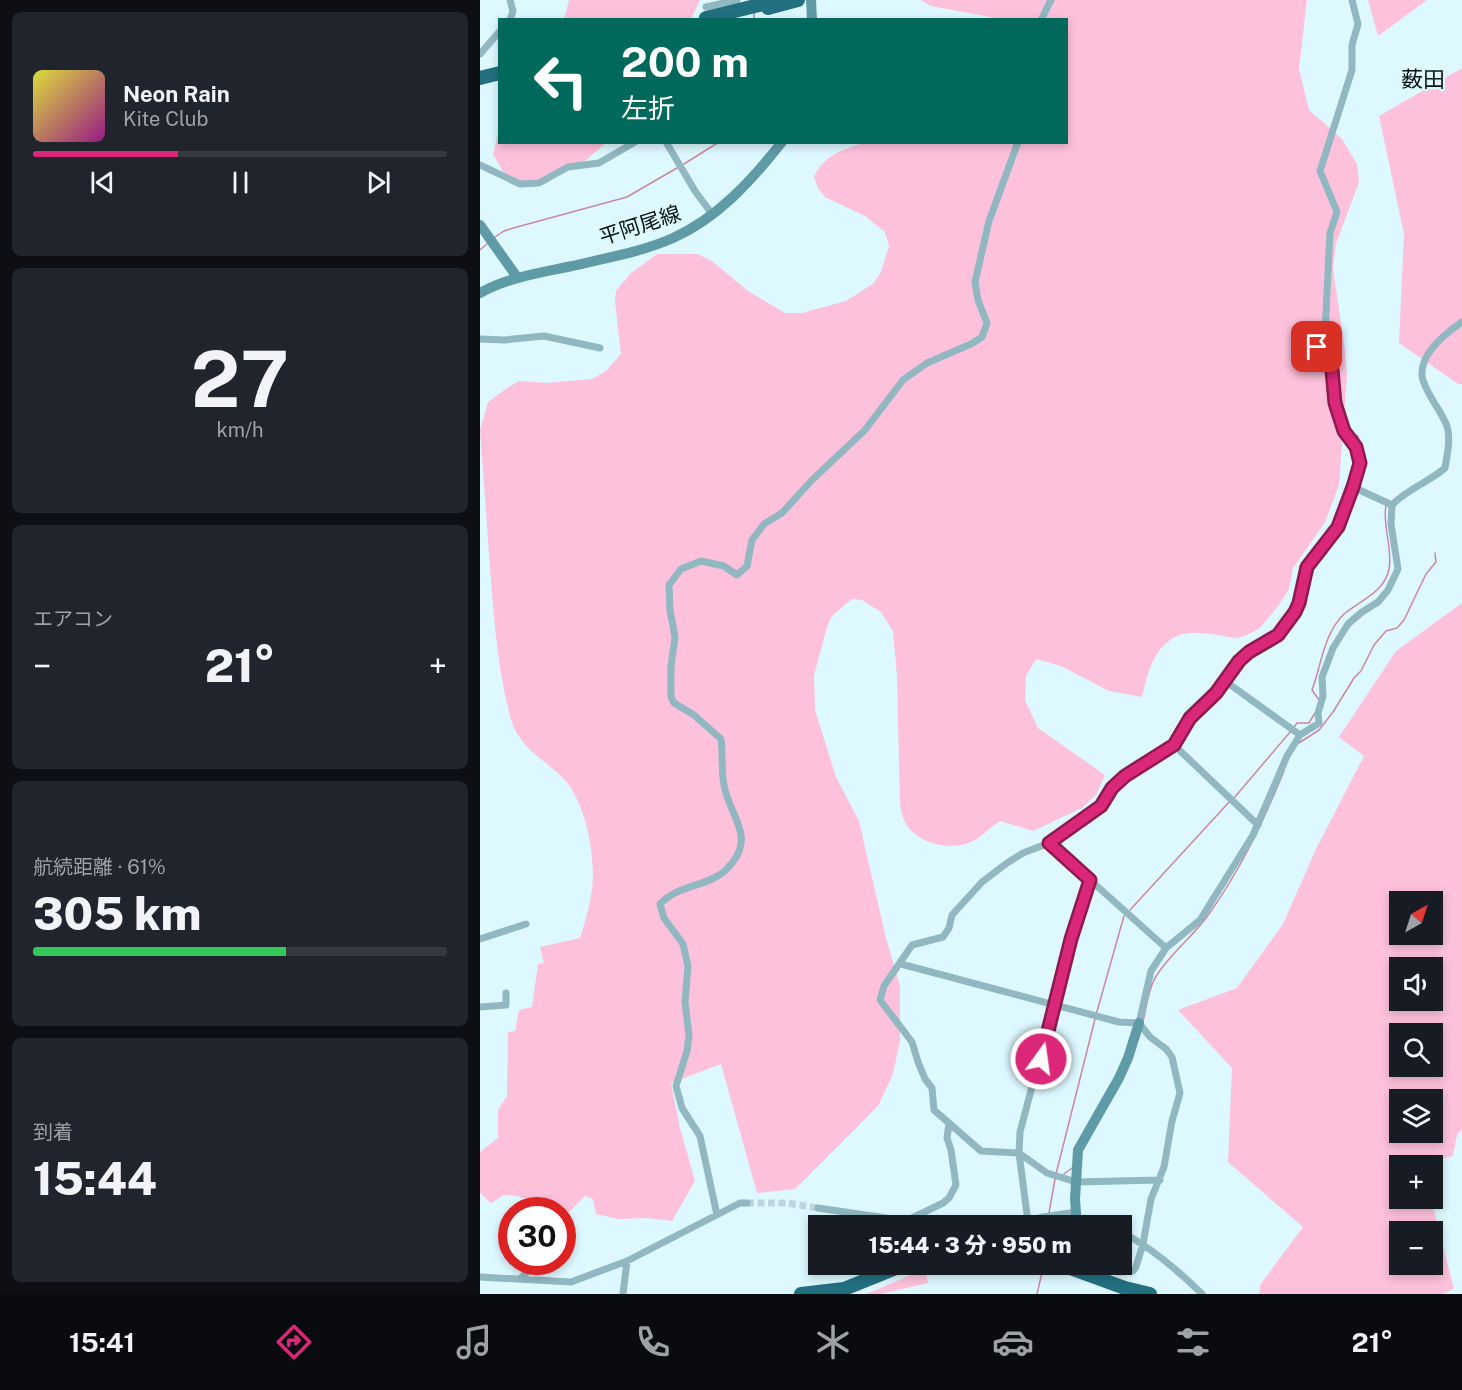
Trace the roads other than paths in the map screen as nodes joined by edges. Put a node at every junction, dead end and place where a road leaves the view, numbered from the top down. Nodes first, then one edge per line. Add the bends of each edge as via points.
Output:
1 (510, 0) edge
2 (736, 0) edge
3 (780, 0) edge
4 (798, 0) edge
5 (811, 0) edge
6 (1051, 0) edge
7 (1352, 0) edge
8 (705, 13) edge
9 (511, 18) edge
10 (730, 18) edge
11 (812, 18) edge
12 (1042, 18) edge
13 (498, 33) edge
14 (480, 54) edge
15 (498, 68) edge
16 (480, 72) edge
17 (498, 74) edge
18 (480, 78) edge
19 (632, 144) edge
20 (667, 144) edge
21 (780, 144) edge
22 (1017, 144) edge
23 (480, 165) edge
24 (712, 214) junction
25 (480, 225) edge
26 (517, 277) junction
27 (480, 293) edge
28 (1462, 322) edge
29 (480, 339) edge
30 (600, 348) dead end
31 (1353, 487) junction
32 (1392, 505) junction
33 (1225, 681) junction
34 (1300, 735) junction
35 (1174, 745) junction
36 (1258, 825) junction
37 (1049, 843) junction
38 (1090, 880) junction
39 (526, 924) dead end
40 (480, 939) edge
41 (1166, 948) junction
42 (901, 963) junction
43 (506, 993) dead end
44 (1054, 1004) junction
45 (480, 1007) edge
46 (1139, 1023) junction
47 (949, 1123) junction
48 (1019, 1153) junction
49 (1160, 1180) junction
50 (1076, 1182) junction
51 (747, 1203) tunnel mouth
52 (818, 1208) tunnel mouth
53 (717, 1215) junction
54 (1027, 1215) edge
55 (1076, 1215) edge
56 (1132, 1238) edge
57 (1143, 1244) junction
58 (627, 1261) junction
59 (1132, 1271) edge
60 (524, 1275) edge
61 (879, 1275) edge
62 (1091, 1275) edge
63 (1117, 1275) edge
64 (480, 1276) edge
65 (520, 1279) junction
66 (1114, 1284) junction
67 (623, 1294) edge
68 (801, 1294) edge
69 (1150, 1294) edge
70 (1202, 1294) edge

1 - 9 street
2 - 8 street
3 - 8 highway, bridge
4 - 10 highway
5 - 11 main road
6 - 12 street
7 - 31 street via 1358,24 1352,45 1352,70 1320,171 1336,212 1330,232 1325,333 1315,343 1332,370 1335,403 1344,431 1356,447 1360,463
13 - 14 street
15 - 16 highway
17 - 18 highway
19 - 23 street via 599,163 568,167 539,183 520,184
20 - 24 street
21 - 24 main road, 平阿尾線 via 750,182
22 - 53 street via 989,221 979,263 975,290 987,323 981,337 927,363 903,380 865,430 782,513 764,524 752,540 747,566 737,575 724,566 701,561 681,569 669,585 675,637 671,697 721,739 724,787 742,835 739,855 725,872 669,895 660,904 664,918 683,944 688,966 687,1051 676,1086 682,1108 700,1136
24 - 26 main road, 平阿尾線 via 685,233 653,245
25 - 26 main road
26 - 27 main road, 平阿尾線
28 - 32 street via 1445,334 1427,356 1422,376 1447,426 1445,468
29 - 30 street via 544,336
31 - 32 street
31 - 33 street via 1338,527 1307,567 1295,612 1278,635 1249,652
32 - 34 street via 1398,569 1395,578 1378,602 1348,624 1333,648 1323,677 1319,723
33 - 34 street
33 - 35 street via 1190,718
34 - 36 street
35 - 36 street
35 - 37 street via 1125,776 1101,806
36 - 41 street via 1200,921
37 - 38 street
37 - 42 street via 1023,853 982,882 952,915 943,937 912,945
38 - 41 street
38 - 44 street
39 - 40 street
41 - 46 street via 1151,971
42 - 44 street
42 - 47 street via 880,1000 912,1042 932,1088 934,1110
43 - 45 street via 506,1005
44 - 46 street via 1119,1022
44 - 48 street via 1020,1132
46 - 49 street via 1172,1057 1180,1093
46 - 50 main road via 1119,1078 1078,1150
47 - 48 street via 981,1151
47 - 52 street via 947,1138 956,1185 943,1203 906,1221
48 - 50 street via 1047,1173
48 - 54 street
49 - 50 street
49 - 57 street via 1151,1199
50 - 55 main road
51 - 53 street
53 - 58 street
56 - 57 street
57 - 59 street
57 - 70 street
58 - 65 street via 571,1282
58 - 67 street
60 - 65 street
61 - 68 highway via 844,1289
62 - 66 highway
63 - 66 street
64 - 65 street
66 - 69 highway

